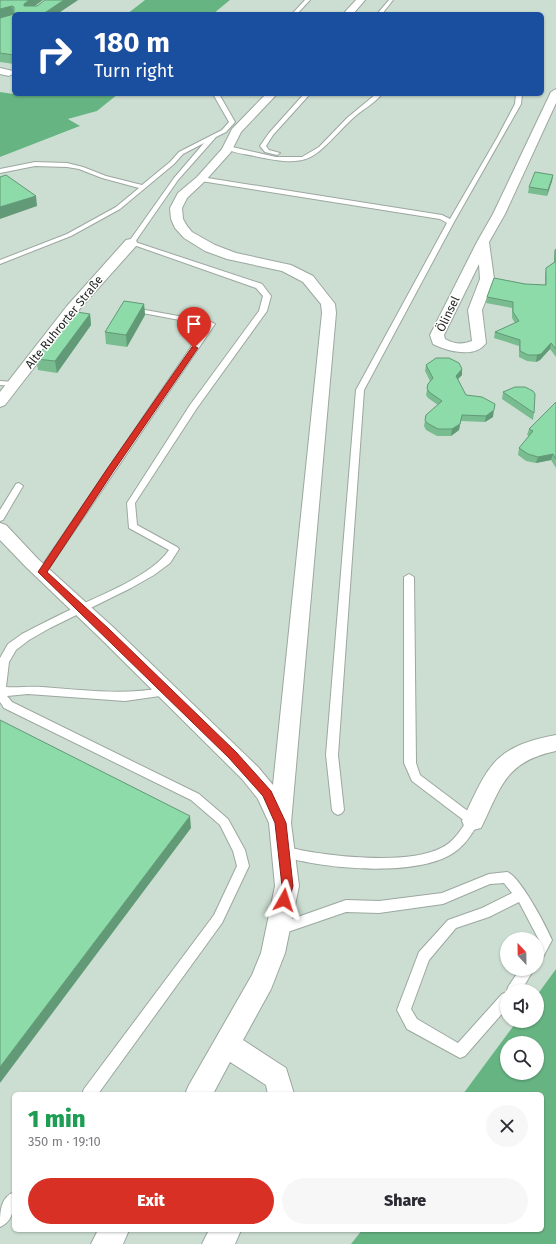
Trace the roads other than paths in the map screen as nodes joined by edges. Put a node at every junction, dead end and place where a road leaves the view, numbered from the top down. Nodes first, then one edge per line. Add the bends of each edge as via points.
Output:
1 (308, 0) edge
2 (361, 0) edge
3 (392, 0) edge
4 (296, 12) edge
5 (350, 12) edge
6 (381, 12) edge
7 (556, 92) edge
8 (217, 96) edge
9 (270, 96) edge
10 (305, 96) edge
11 (378, 96) edge
12 (519, 96) edge
13 (214, 136) junction
14 (228, 148) junction
15 (309, 156) junction
16 (0, 171) edge
17 (201, 179) junction
18 (144, 187) junction
19 (451, 222) junction
20 (483, 242) junction
21 (132, 243) junction
22 (0, 262) edge
23 (127, 308) edge
24 (7, 384) edge
25 (0, 402) edge
26 (19, 486) dead end
27 (0, 518) edge
28 (0, 529) edge
29 (42, 572) junction
30 (409, 577) dead end
31 (82, 609) junction
32 (167, 690) junction
33 (0, 693) edge
34 (556, 743) edge
35 (338, 810) dead end
36 (473, 821) junction
37 (280, 823) junction
38 (283, 851) junction
39 (521, 895) junction
40 (279, 929) junction
41 (542, 932) edge
42 (500, 1006) edge
43 (227, 1045) junction
44 (90, 1092) edge
45 (199, 1092) edge
46 (280, 1092) edge
47 (12, 1203) edge
48 (0, 1220) edge
49 (114, 1232) edge
50 (225, 1232) edge
51 (106, 1244) edge
52 (218, 1244) edge

1 - 4 lane
2 - 5 street
3 - 6 lane
7 - 20 street, Ölinsel via 499,214
8 - 13 lane via 232,122 224,131
9 - 14 street via 236,131
10 - 15 lane via 263,146 267,151
11 - 15 lane via 351,117 318,151
12 - 19 lane via 518,104 500,138
13 - 18 lane via 181,153
13 - 21 lane via 176,179
14 - 15 lane via 276,159 304,159
14 - 17 street
16 - 18 lane via 35,164 67,165
17 - 19 lane via 442,217
17 - 37 street via 182,196 176,208 178,223 185,232 222,254 277,265 301,275 314,284 328,304
18 - 22 lane via 118,208 69,235
19 - 35 lane via 360,390 332,755
20 - 20 street, Ölinsel via 437,335 438,341 447,346 471,348 479,343 475,310 487,279
21 - 24 street, Alte Ruhrorter Straße
21 - 31 lane via 259,286 267,296 263,311 193,407 131,503 132,526 174,550 173,554 159,568
23 - 29 lane via 211,324
24 - 25 street, Alte Ruhrorter Straße
26 - 27 lane
28 - 29 street
29 - 31 street
30 - 36 lane via 410,762 416,778
31 - 32 street
31 - 33 lane via 12,646 0,676
32 - 33 lane via 147,696 122,698 18,689
32 - 37 street via 268,794
33 - 44 lane via 8,705 195,797 224,822 239,850 243,866 218,918
34 - 36 street via 539,745 510,758 498,772
36 - 38 lane via 462,840 444,853 417,861 381,863 317,859
37 - 38 street
38 - 40 street via 287,886
39 - 40 lane via 507,877 490,879 443,898 379,906 346,906
39 - 41 lane
39 - 42 lane via 485,913 452,924 424,956 404,1010 412,1024 460,1051
40 - 43 street via 262,981
43 - 45 street
43 - 46 street via 276,1077
47 - 48 lane
49 - 51 street
50 - 52 street

